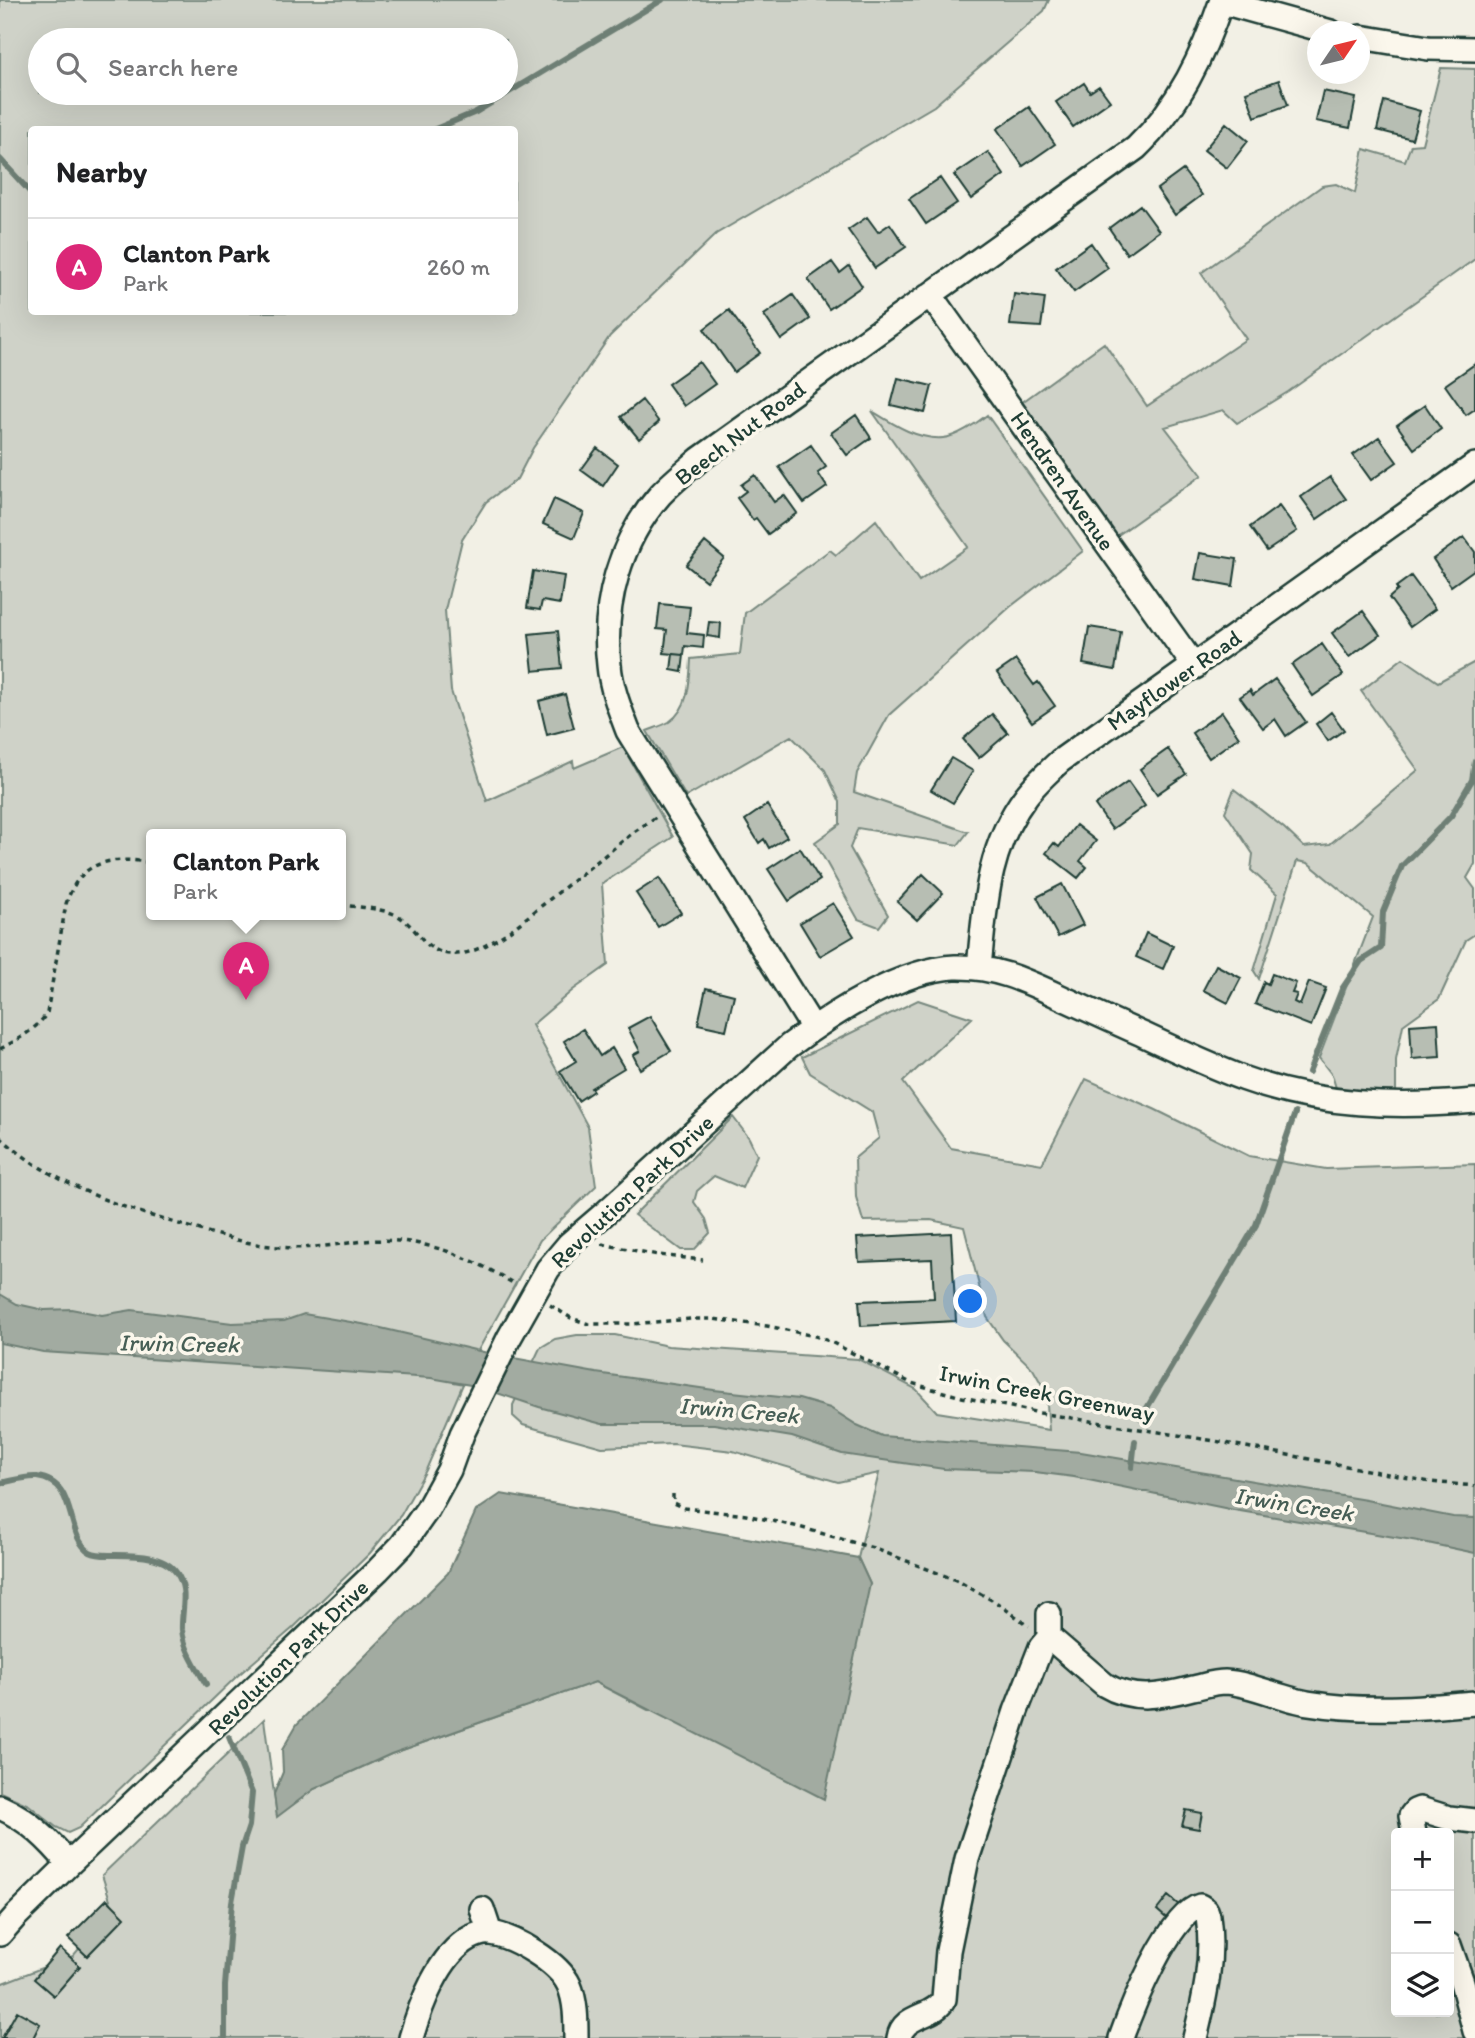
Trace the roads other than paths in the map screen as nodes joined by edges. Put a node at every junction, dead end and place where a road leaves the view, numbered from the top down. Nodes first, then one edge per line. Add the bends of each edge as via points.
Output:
1 (1222, 1) edge
2 (1307, 25) edge
3 (1370, 39) edge
4 (1475, 49) edge
5 (930, 295) junction
6 (1475, 465) edge
7 (1195, 667) junction
8 (979, 968) junction
9 (813, 1028) junction
10 (1475, 1101) edge
11 (1049, 1614) dead end
12 (1049, 1640) junction
13 (1475, 1703) edge
14 (0, 1807) edge
15 (1475, 1821) edge
16 (1412, 1828) edge
17 (69, 1864) junction
18 (482, 1909) dead end
19 (490, 1933) junction
20 (0, 1934) edge
21 (1452, 1954) edge
22 (1475, 2031) edge
23 (411, 2038) edge
24 (576, 2038) edge
25 (899, 2038) edge
26 (1122, 2038) edge
27 (1195, 2038) edge

1 - 2 street
1 - 5 street, Beech Nut Road via 1193,72 1150,135
3 - 4 street via 1428,48
5 - 7 street, Hendren Avenue
5 - 9 street, Beech Nut Road via 723,440 661,494 634,530 611,596 608,666 628,731
6 - 7 street, Mayflower Road
7 - 8 street, Mayflower Road via 1060,761 1025,798 994,858
8 - 9 street, Revolution Park Drive via 953,967 918,975 869,995
8 - 10 street, Revolution Park Drive via 1013,975 1269,1087 1372,1105
9 - 17 street, Revolution Park Drive via 569,1244 548,1269 509,1338 449,1470 402,1545
11 - 12 street
12 - 13 street via 1105,1685 1132,1695 1155,1697 1226,1682 1293,1700 1348,1708
12 - 25 street via 1041,1647 1016,1711 967,1859 948,1951 944,1999 934,2010 907,2022
14 - 17 street via 29,1823
15 - 16 street via 1420,1809 1411,1816
17 - 20 street, Revolution Park Drive
18 - 19 street
19 - 23 street via 472,1937 449,1956 433,1982
19 - 24 street via 545,1958 562,1975 574,2004
21 - 22 street
26 - 27 street via 1164,1942 1186,1913 1200,1906 1208,1916 1209,1967

